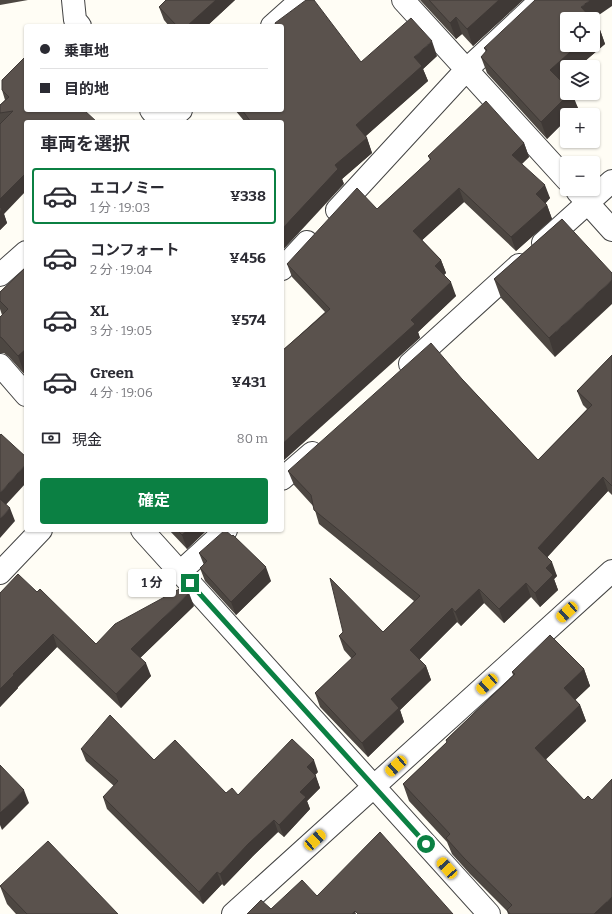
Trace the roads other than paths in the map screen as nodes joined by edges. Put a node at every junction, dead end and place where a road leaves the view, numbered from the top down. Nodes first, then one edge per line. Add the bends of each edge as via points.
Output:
1 (73, 0) edge
2 (301, 0) edge
3 (403, 0) edge
4 (541, 0) edge
5 (78, 24) edge
6 (274, 24) edge
7 (466, 70) junction
8 (153, 112) edge
9 (179, 112) edge
10 (159, 120) edge
11 (170, 120) edge
12 (560, 172) edge
13 (612, 181) edge
14 (600, 187) edge
15 (582, 196) edge
16 (612, 230) edge
17 (24, 254) edge
18 (284, 267) edge
19 (0, 276) edge
20 (0, 365) edge
21 (394, 378) edge
22 (24, 393) edge
23 (329, 437) edge
24 (284, 477) edge
25 (39, 532) edge
26 (144, 532) edge
27 (224, 532) edge
28 (612, 571) edge
29 (180, 572) junction
30 (0, 573) edge
31 (374, 787) junction
32 (233, 914) edge
33 (489, 914) edge

1 - 5 street via 75,20
2 - 6 street
3 - 7 street
4 - 7 street
7 - 12 street
7 - 18 street
8 - 10 street
9 - 11 street
13 - 14 street
15 - 16 street
15 - 21 street
17 - 19 street
20 - 22 street
23 - 24 street
25 - 30 street
26 - 29 street
27 - 29 street
28 - 31 street
29 - 31 street
31 - 32 street
31 - 33 street

